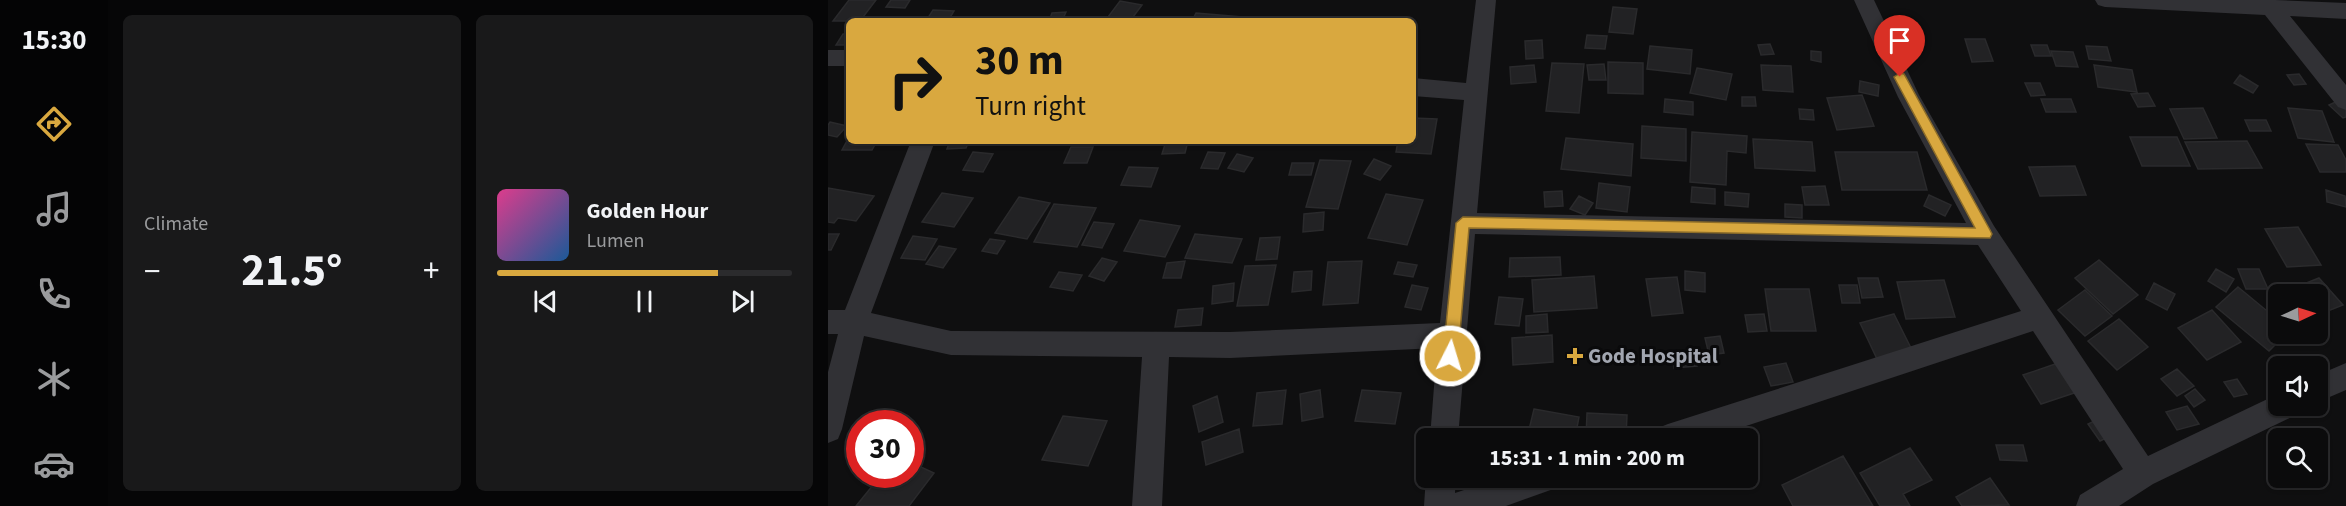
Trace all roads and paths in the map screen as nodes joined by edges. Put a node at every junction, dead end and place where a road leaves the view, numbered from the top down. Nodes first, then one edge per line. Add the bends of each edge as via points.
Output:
1 (1486, 0) edge
2 (1864, 0) edge
3 (2105, 0) edge
4 (2185, 2) edge
5 (2260, 4) edge
6 (2346, 11) edge
7 (828, 58) edge
8 (846, 58) edge
9 (1416, 87) edge
10 (1476, 92) junction
11 (2346, 100) edge
12 (921, 144) edge
13 (1463, 223) junction
14 (1985, 234) junction
15 (2038, 317) junction
16 (841, 322) edge
17 (1452, 335) junction
18 (1156, 346) junction
19 (2346, 375) edge
20 (2328, 384) edge
21 (2268, 414) edge
22 (1445, 428) edge
23 (1699, 428) edge
24 (828, 429) edge
25 (2143, 474) junction
26 (1440, 488) edge
27 (1515, 488) edge
28 (2108, 502) edge
29 (1147, 506) edge
30 (1439, 506) edge
31 (1460, 506) edge

1 - 10 street
2 - 14 street via 1909,97
3 - 4 street
4 - 5 street
5 - 6 street
5 - 11 street
7 - 8 street
9 - 10 street
10 - 13 street
12 - 16 street
13 - 14 street
13 - 17 street
14 - 15 street
15 - 23 street
15 - 25 street
16 - 18 street via 951,343
16 - 24 street
17 - 18 street
17 - 22 street
18 - 29 street
19 - 20 street
21 - 25 street
25 - 28 street
26 - 30 street
27 - 31 street

